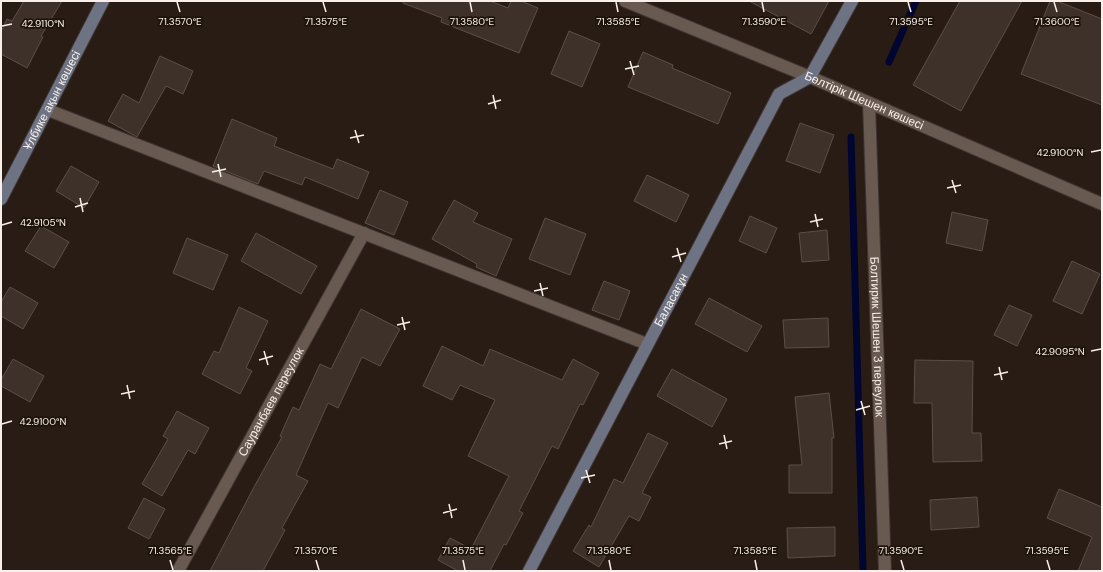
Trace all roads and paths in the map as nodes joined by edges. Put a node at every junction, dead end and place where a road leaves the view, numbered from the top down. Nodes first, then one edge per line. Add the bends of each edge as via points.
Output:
1 (103, 1) edge
2 (625, 1) edge
3 (852, 1) edge
4 (810, 77) junction
5 (869, 103) junction
6 (48, 110) junction
7 (1, 199) edge
8 (1102, 204) edge
9 (364, 233) junction
10 (647, 344) junction
11 (178, 571) edge
12 (529, 571) edge
13 (885, 571) edge

1 - 6 street, Ұлбике ақын көшесі
2 - 4 street, Бөлтірік Шешен көшесі
3 - 4 street
4 - 5 street, Бөлтірік Шешен көшесі
4 - 10 street, Баласағұн via 779,94
5 - 8 street, Бөлтірік Шешен көшесі
5 - 13 street, Болтирик Шешен 3 переулок
6 - 7 street, Ұлбике ақын көшесі
6 - 9 street
9 - 10 street
9 - 11 street, Сауранбаев переулок
10 - 12 street, Баласағұн

